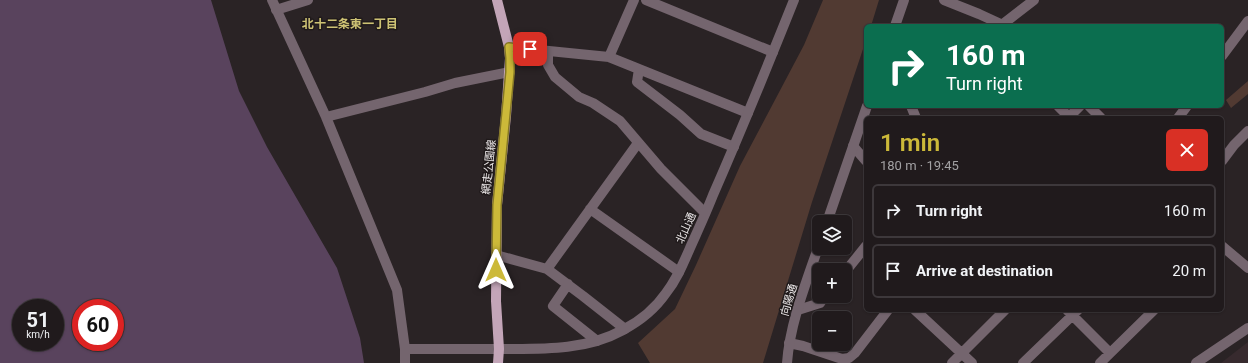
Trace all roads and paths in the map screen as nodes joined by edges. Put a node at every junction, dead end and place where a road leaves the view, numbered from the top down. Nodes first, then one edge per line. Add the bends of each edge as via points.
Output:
1 (272, 0) edge
2 (308, 0) edge
3 (497, 0) edge
4 (634, 0) edge
5 (646, 0) edge
6 (794, 0) edge
7 (904, 0) edge
8 (944, 0) edge
9 (1034, 0) edge
10 (276, 10) junction
11 (1248, 21) edge
12 (895, 24) edge
13 (1002, 24) edge
14 (1005, 24) edge
15 (509, 47) junction
16 (548, 51) junction
17 (773, 52) junction
18 (1224, 53) edge
19 (610, 57) junction
20 (640, 69) junction
21 (510, 72) junction
22 (866, 108) edge
23 (1060, 108) edge
24 (1078, 108) edge
25 (1092, 108) edge
26 (748, 113) junction
27 (1066, 116) edge
28 (1070, 116) edge
29 (1099, 116) edge
30 (326, 117) junction
31 (1248, 131) edge
32 (638, 143) junction
33 (853, 146) junction
34 (734, 148) junction
35 (1224, 158) edge
36 (864, 160) edge
37 (590, 209) junction
38 (705, 214) junction
39 (829, 215) edge
40 (864, 248) edge
41 (1224, 248) edge
42 (496, 255) junction
43 (815, 255) edge
44 (852, 263) edge
45 (1248, 268) edge
46 (547, 269) junction
47 (679, 272) junction
48 (568, 284) junction
49 (820, 303) edge
50 (798, 310) junction
51 (886, 312) edge
52 (917, 312) edge
53 (1003, 312) edge
54 (1072, 312) edge
55 (1152, 312) edge
56 (1248, 328) edge
57 (625, 330) junction
58 (597, 341) junction
59 (789, 343) junction
60 (405, 349) junction
61 (499, 349) junction
62 (962, 353) junction
63 (1110, 353) junction
64 (405, 363) edge
65 (498, 363) edge
66 (787, 363) edge
67 (952, 363) edge
68 (972, 363) edge
69 (1023, 363) edge
70 (1100, 363) edge
71 (1196, 363) edge

1 - 10 street
2 - 10 street
3 - 15 main road, 網走公園線
4 - 19 street
5 - 17 street
6 - 17 street, 北山通
7 - 12 street
8 - 13 street
9 - 14 street
10 - 30 street
11 - 18 street
15 - 16 street
15 - 21 main road, 網走公園線
16 - 19 street
16 - 32 street via 548,65 555,77 579,97 620,121
17 - 26 street, 北山通
19 - 20 street
20 - 26 street
20 - 34 street via 637,82 701,134
21 - 30 street via 455,83
21 - 42 main road, 網走公園線 via 497,205
22 - 33 street
23 - 27 street
24 - 28 street
25 - 29 street
26 - 34 street, 北山通
30 - 60 street via 398,290
31 - 35 street
32 - 37 street
32 - 38 street
33 - 36 street
33 - 39 street
34 - 38 street, 北山通
37 - 46 street
37 - 47 street
38 - 47 street, 北山通
40 - 44 street
41 - 45 street
42 - 46 street
42 - 61 main road, 網走公園線
43 - 50 street, 向陽通
46 - 48 street
47 - 57 street, 北山通 via 660,302
48 - 57 street
48 - 58 street via 553,306
49 - 50 street
50 - 59 street, 向陽通
51 - 59 street via 849,358 842,359
52 - 62 street
53 - 62 street
54 - 63 street
54 - 69 street
55 - 63 street
56 - 71 street
57 - 58 street, 北山通
58 - 61 street, 北山通 via 551,349
59 - 66 street, 向陽通
60 - 61 street, 北山通
60 - 64 street
61 - 65 main road, 網走公園線
62 - 67 street
62 - 68 street
63 - 70 street

